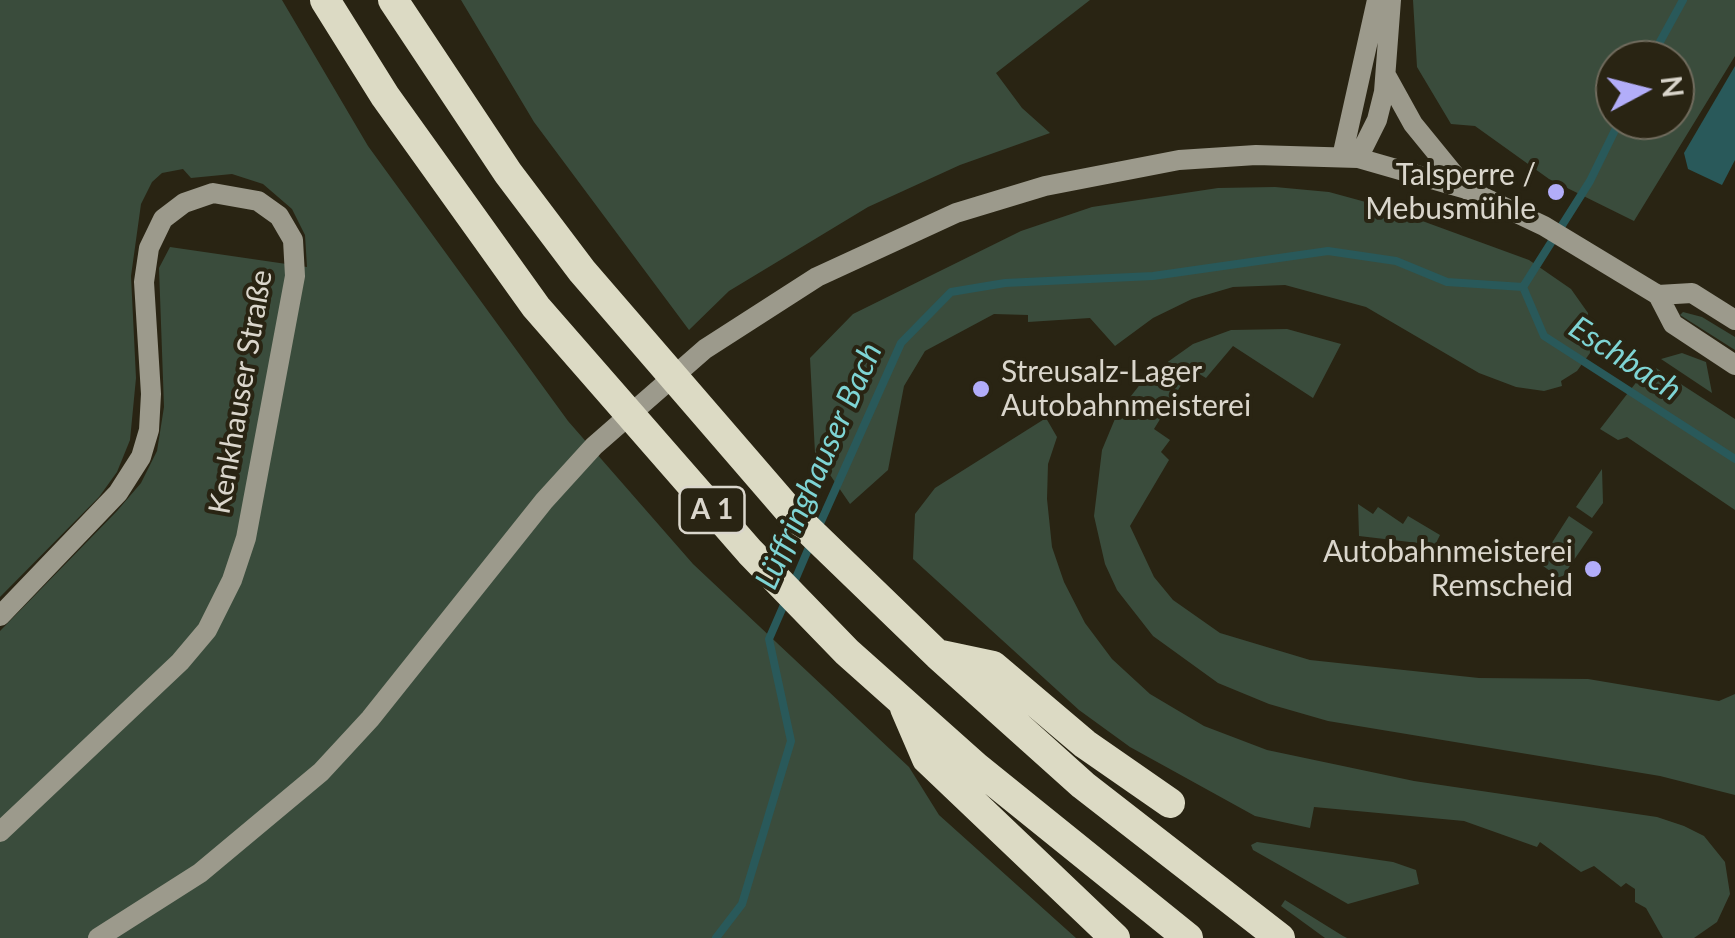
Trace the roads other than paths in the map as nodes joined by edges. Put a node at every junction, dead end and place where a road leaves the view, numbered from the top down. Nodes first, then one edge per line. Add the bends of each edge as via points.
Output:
1 (324, 0) edge
2 (393, 0) edge
3 (1377, 0) edge
4 (1391, 0) edge
5 (1387, 77) junction
6 (1350, 157) junction
7 (1466, 190) junction
8 (1658, 295) junction
9 (1735, 320) edge
10 (1735, 364) edge
11 (0, 616) edge
12 (938, 654) junction
13 (901, 700) junction
14 (1170, 803) dead end
15 (0, 832) edge
16 (98, 938) edge
17 (1115, 938) edge
18 (1188, 938) edge
19 (1280, 938) edge

1 - 13 highway, A 1 via 536,307 750,552
2 - 12 highway, A 1 via 508,174 582,271 791,512
3 - 6 main road
4 - 5 main road
5 - 6 main road via 1377,120
5 - 7 main road via 1412,124
6 - 7 main road
6 - 16 main road via 1178,160 1046,186 906,233 790,293 705,349 594,446 370,719 296,796 200,873
7 - 8 main road via 1544,226
8 - 9 main road via 1692,293
8 - 10 main road via 1672,324
11 - 15 main road, Kenkhauser Straße via 118,492 141,457 151,394 144,282 149,248 163,219 213,192 258,202 279,216 293,240 295,276 246,538 232,580 207,630 180,662
12 - 14 highway via 993,666 1085,744
12 - 19 highway, A 1 via 1084,785
13 - 17 highway via 926,759
13 - 18 highway, A 1

